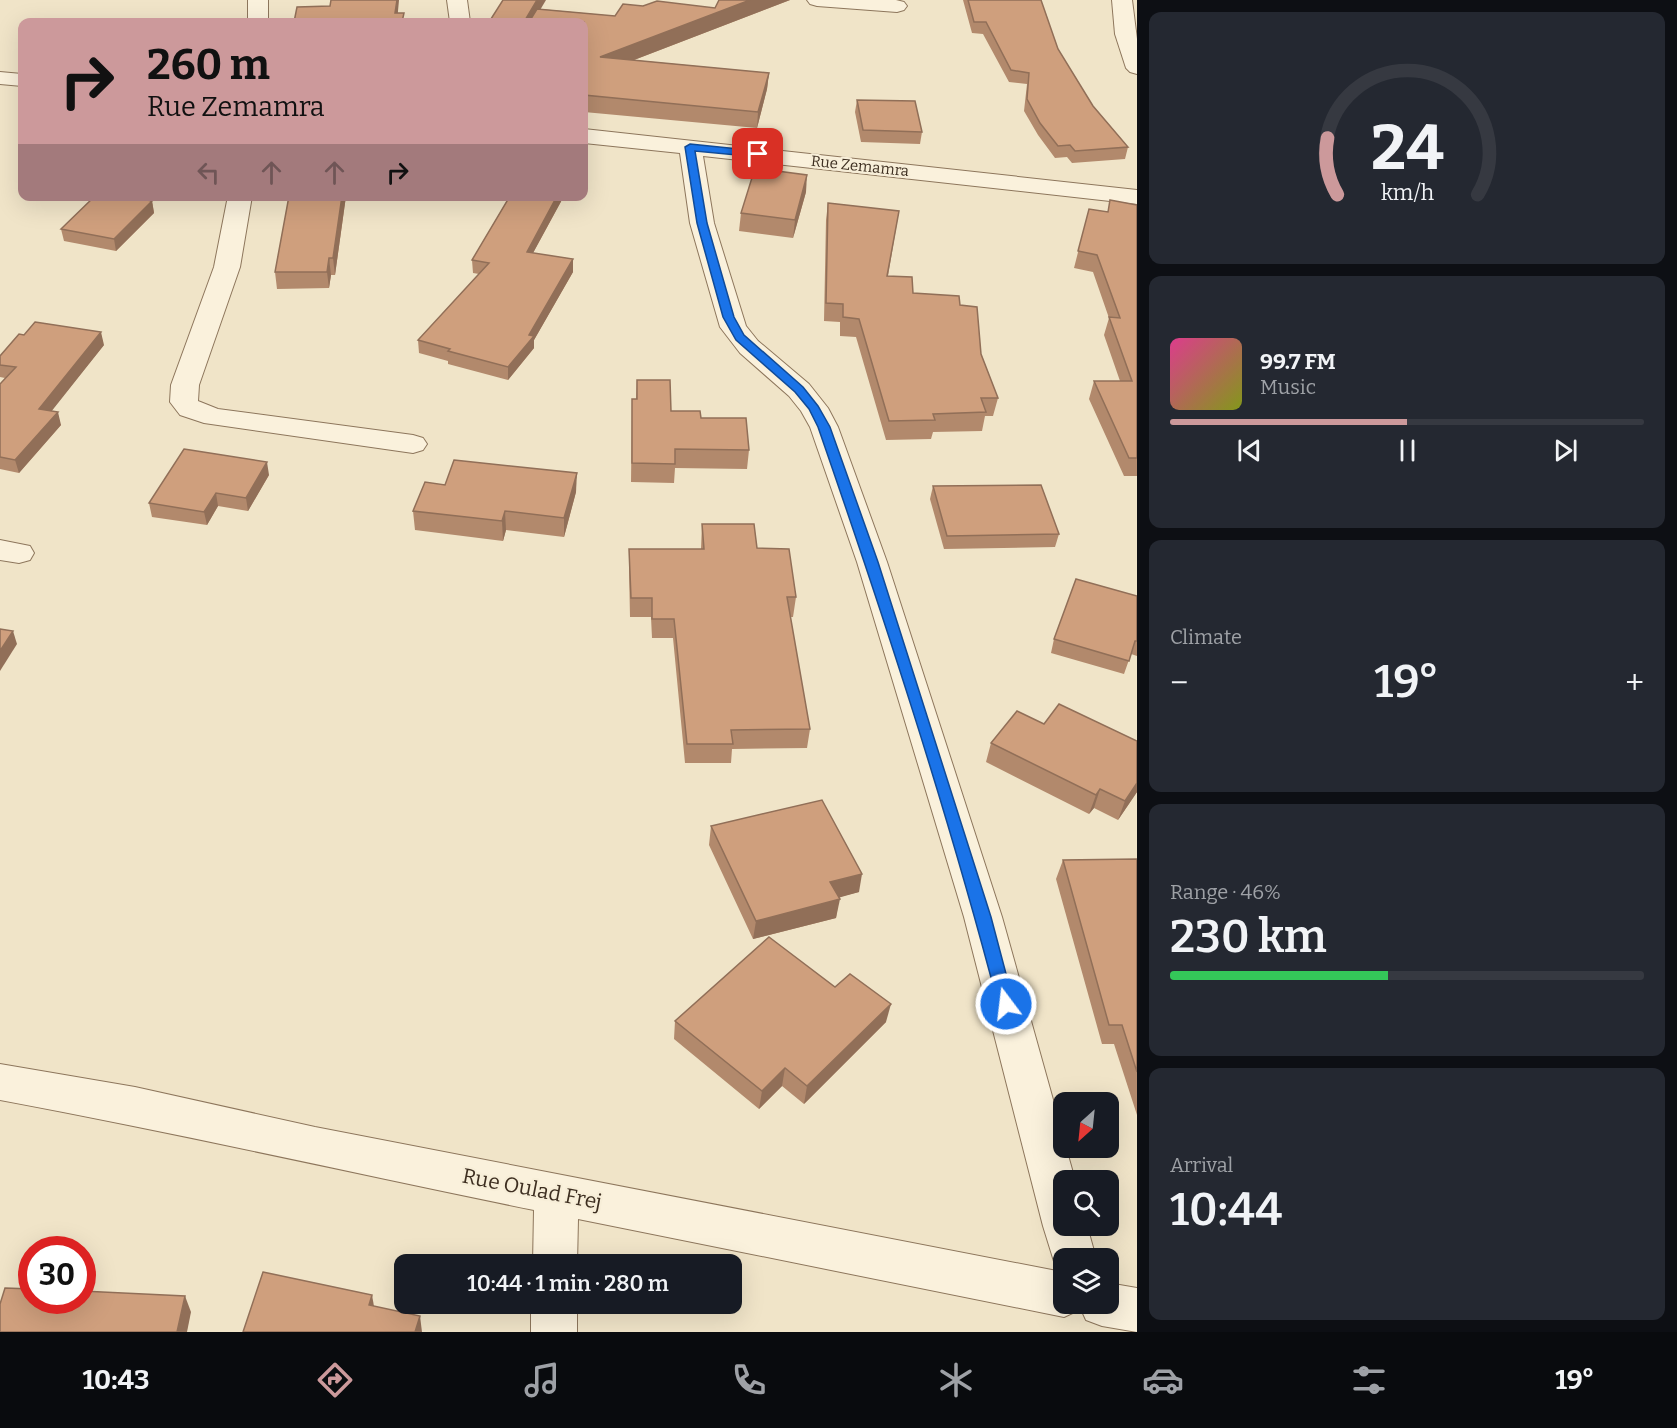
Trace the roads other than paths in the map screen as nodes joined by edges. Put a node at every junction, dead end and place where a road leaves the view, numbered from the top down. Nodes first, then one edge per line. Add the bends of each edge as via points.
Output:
1 (258, 0) edge
2 (457, 0) edge
3 (817, 0) edge
4 (1122, 0) edge
5 (897, 6) dead end
6 (258, 18) edge
7 (459, 18) edge
8 (1137, 68) edge
9 (0, 78) edge
10 (18, 80) edge
11 (588, 136) edge
12 (690, 147) junction
13 (1137, 196) edge
14 (239, 201) edge
15 (413, 444) dead end
16 (0, 1082) edge
17 (1053, 1179) edge
18 (556, 1194) junction
19 (555, 1254) edge
20 (1053, 1293) edge
21 (1119, 1307) edge
22 (1137, 1311) edge
23 (554, 1314) edge
24 (554, 1332) edge

1 - 6 street
2 - 7 street
3 - 5 street
4 - 8 street via 1126,41
9 - 10 street
11 - 12 street, Rue Zemamra
12 - 13 street, Rue Zemamra
12 - 17 street via 702,223 728,317 740,337 814,408 868,550 983,917
14 - 15 street via 227,267 184,385 184,402 190,410 214,417
16 - 18 street, Rue Oulad Frej via 135,1106
18 - 19 street
18 - 20 street, Rue Oulad Frej
21 - 22 street
23 - 24 street

